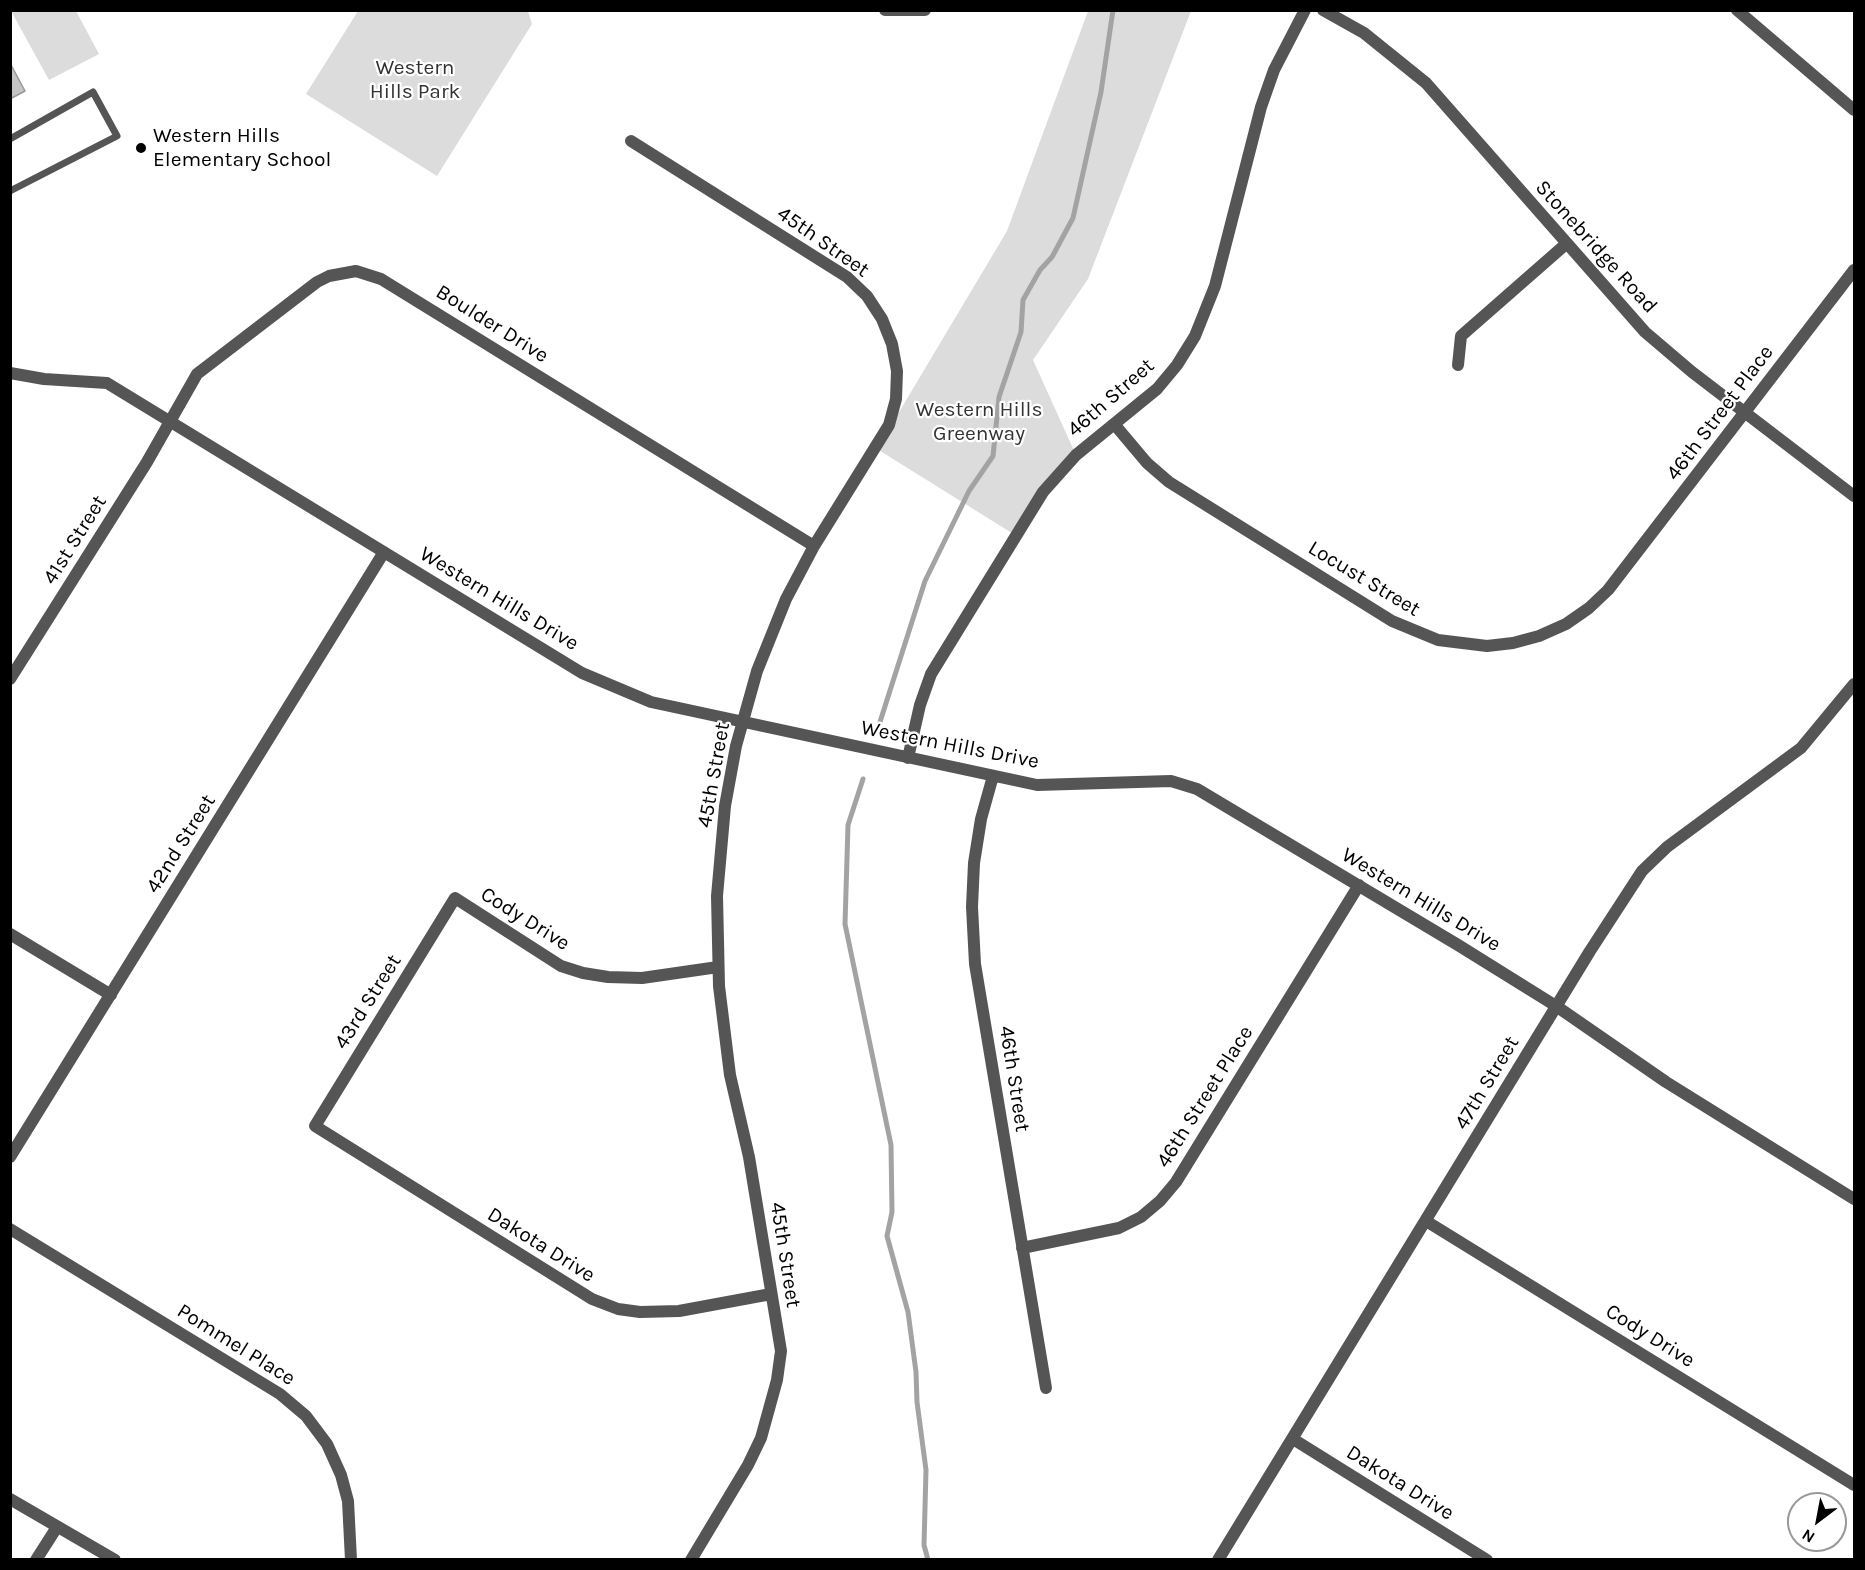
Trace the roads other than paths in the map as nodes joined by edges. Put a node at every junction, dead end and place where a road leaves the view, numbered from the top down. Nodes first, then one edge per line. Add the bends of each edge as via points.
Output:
1 (885, 10) edge
2 (925, 10) edge
3 (1305, 10) edge
4 (1323, 10) edge
5 (1737, 10) edge
6 (1854, 110) edge
7 (10, 140) edge
8 (631, 141) dead end
9 (10, 191) edge
10 (1566, 244) junction
11 (1854, 270) edge
12 (1458, 365) dead end
13 (10, 373) edge
14 (1746, 412) junction
15 (169, 420) junction
16 (1115, 425) junction
17 (1854, 496) edge
18 (814, 546) junction
19 (384, 552) junction
20 (1617, 579) joint
21 (10, 679) edge
22 (1854, 684) edge
23 (742, 722) junction
24 (908, 758) junction
25 (993, 776) junction
26 (1359, 885) junction
27 (455, 898) joint
28 (10, 934) edge
29 (718, 967) junction
30 (111, 995) junction
31 (1556, 1006) junction
32 (315, 1126) joint
33 (10, 1157) edge
34 (1854, 1199) edge
35 (1426, 1221) junction
36 (10, 1229) edge
37 (1022, 1248) junction
38 (771, 1294) junction
39 (1046, 1388) dead end
40 (1293, 1439) junction
41 (1854, 1485) edge
42 (10, 1498) edge
43 (57, 1527) junction
44 (36, 1560) edge
45 (115, 1560) edge
46 (351, 1560) edge
47 (691, 1560) edge
48 (1218, 1560) edge
49 (1487, 1560) edge

1 - 2 street
3 - 16 street, 46th Street via 1274,70 1215,285 1195,336 1156,390
4 - 10 street, Stonebridge Road via 1364,33 1426,83
5 - 6 street
7 - 9 lane via 93,92 117,136
8 - 18 street, 45th Street via 847,277 867,296 882,319 897,371 896,399 889,425
10 - 12 street via 1461,336
10 - 14 street, Stonebridge Road via 1645,332
11 - 14 street, 46th Street Place
13 - 15 street, Western Hills Drive via 107,382
14 - 17 street, Stonebridge Road
14 - 20 street, 46th Street Place
15 - 18 street, Boulder Drive via 197,374 317,282 356,271 381,279
15 - 19 street, Western Hills Drive
15 - 21 street, 41st Street via 147,462
16 - 20 street, Locust Street via 1169,482 1392,621 1438,640 1487,646 1539,636 1589,608
16 - 24 street, 46th Street via 1076,455 1043,492 959,625 931,674
18 - 23 street, 45th Street via 786,599 757,671
19 - 23 street, Western Hills Drive via 582,673 651,702
19 - 30 street, 42nd Street
22 - 31 street, 47th Street via 1801,748 1667,847 1642,871
23 - 24 street, Western Hills Drive
23 - 29 street, 45th Street via 724,806 717,896
24 - 25 street, Western Hills Drive
25 - 26 street, Western Hills Drive via 1037,785 1171,781 1197,789
25 - 37 street, 46th Street via 979,830 972,907 975,964
26 - 31 street, Western Hills Drive
26 - 37 street, 46th Street Place via 1176,1182 1160,1201 1119,1228
27 - 29 street, Cody Drive via 561,966 582,973 642,978
27 - 32 street, 43rd Street
28 - 30 street
29 - 38 street, 45th Street via 730,1075 749,1157
30 - 33 street, 42nd Street
31 - 34 street, Western Hills Drive via 1666,1082
31 - 35 street, 47th Street
32 - 38 street, Dakota Drive via 609,1306 640,1312 679,1311
35 - 40 street, 47th Street
35 - 41 street, Cody Drive
36 - 46 street, Pommel Place via 280,1394 306,1416 327,1444 342,1475 348,1501
37 - 39 street, 46th Street
38 - 47 street, 45th Street via 781,1351 770,1410 748,1465
40 - 48 street, 47th Street
40 - 49 street, Dakota Drive
42 - 43 street
43 - 44 street
43 - 45 street

